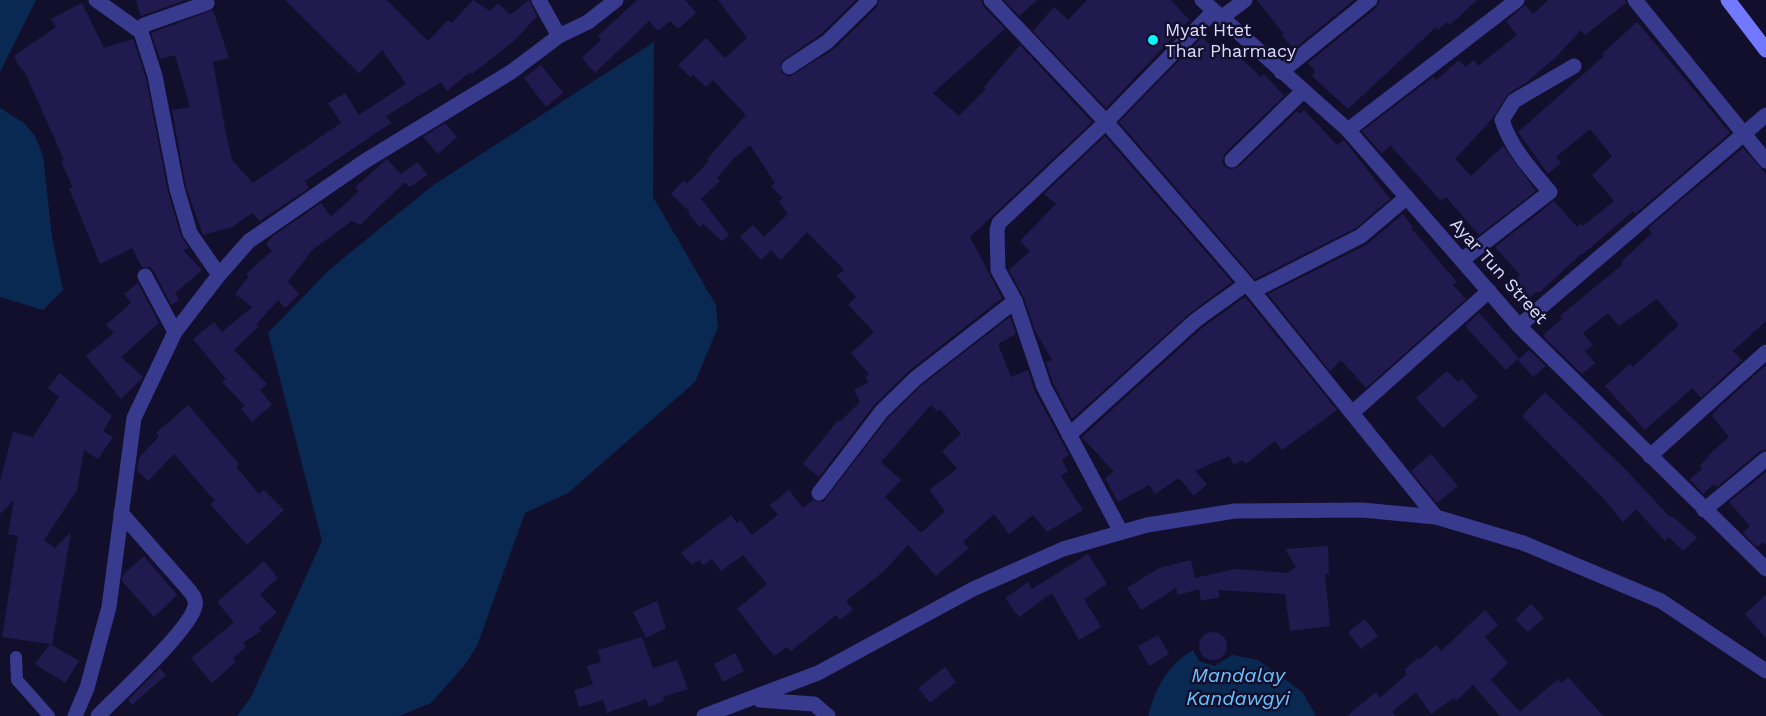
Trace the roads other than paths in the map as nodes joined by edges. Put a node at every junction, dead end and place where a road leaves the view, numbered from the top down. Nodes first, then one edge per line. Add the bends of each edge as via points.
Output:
1 (96, 0) edge
2 (539, 0) edge
3 (616, 0) edge
4 (870, 0) edge
5 (991, 0) edge
6 (1202, 0) edge
7 (1245, 0) edge
8 (1370, 0) edge
9 (1517, 0) edge
10 (1635, 0) edge
11 (1728, 0) edge
12 (207, 3) dead end
13 (1218, 14) junction
14 (141, 32) junction
15 (559, 36) junction
16 (1766, 50) edge
17 (1574, 66) dead end
18 (789, 67) dead end
19 (1281, 72) junction
20 (1303, 90) junction
21 (1766, 115) edge
22 (1106, 122) junction
23 (1348, 130) junction
24 (1743, 134) junction
25 (1232, 160) dead end
26 (1766, 161) edge
27 (1407, 198) junction
28 (1462, 260) junction
29 (219, 275) junction
30 (145, 276) dead end
31 (1250, 288) junction
32 (1489, 291) junction
33 (1015, 300) junction
34 (1519, 326) junction
35 (175, 332) junction
36 (1766, 352) edge
37 (1352, 413) junction
38 (1069, 435) junction
39 (1650, 456) junction
40 (1766, 459) edge
41 (819, 493) dead end
42 (1704, 510) junction
43 (121, 513) junction
44 (1436, 517) junction
45 (1121, 532) junction
46 (1764, 564) edge
47 (16, 657) dead end
48 (1766, 671) edge
49 (751, 700) junction
50 (49, 716) edge
51 (75, 716) edge
52 (98, 716) edge
53 (704, 716) edge
54 (828, 716) edge

1 - 14 street
2 - 15 street
3 - 15 street via 588,22
4 - 18 street via 827,42
5 - 22 street
6 - 13 street, Ayar Tun Street
7 - 13 street
8 - 19 street
9 - 23 street
10 - 24 street
11 - 16 main road
12 - 14 street via 144,25
13 - 19 street, Ayar Tun Street
13 - 22 street
14 - 29 street via 155,76 177,189 190,233
15 - 29 street via 511,72 285,215 249,242
17 - 28 street via 1514,101 1502,120 1517,151 1550,192
19 - 20 street, Ayar Tun Street
20 - 23 street, Ayar Tun Street
20 - 25 street
21 - 24 street
22 - 31 street
22 - 33 street via 998,226 998,270
23 - 27 street, Ayar Tun Street
24 - 26 street
24 - 34 street
27 - 28 street, Ayar Tun Street
27 - 31 street via 1361,236
28 - 32 street, Ayar Tun Street
29 - 35 street
30 - 35 street
31 - 37 street
31 - 38 street via 1196,320
32 - 34 street, Ayar Tun Street
32 - 37 street
33 - 38 street via 1044,387
33 - 41 street via 916,378
34 - 39 street, Ayar Tun Street
35 - 43 street via 134,418
36 - 39 street
37 - 44 street
38 - 45 street
39 - 42 street, Ayar Tun Street
40 - 42 street
42 - 46 street, Ayar Tun Street
43 - 51 street via 109,608 87,688
43 - 52 street via 188,589 195,606 181,630
44 - 45 street via 1362,510 1235,511
44 - 48 street via 1523,543 1661,601
45 - 49 street via 1063,549 973,589 818,673
47 - 50 lane via 17,680
49 - 53 street
49 - 54 street via 814,704

